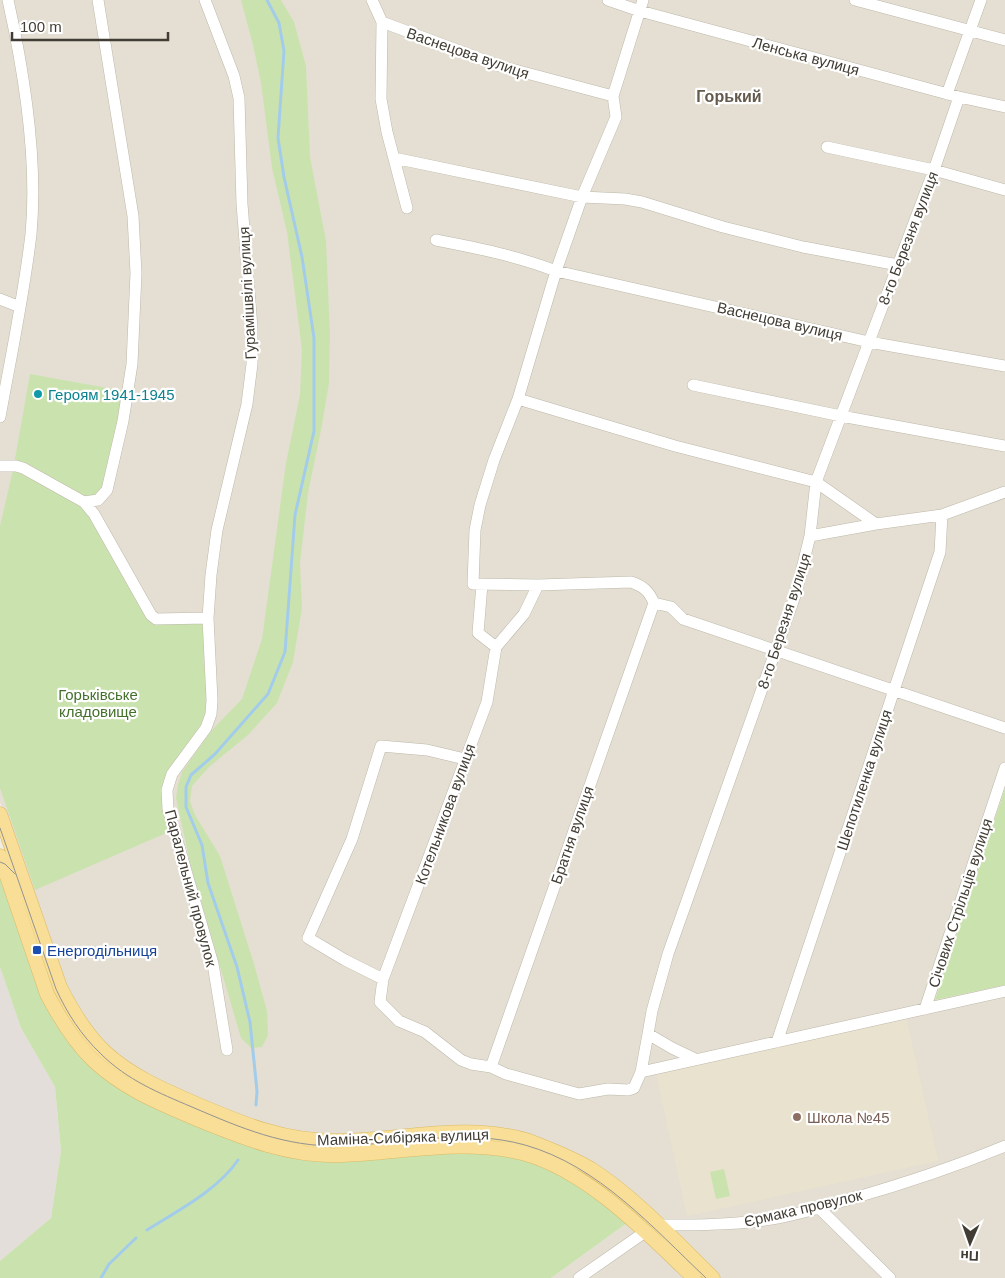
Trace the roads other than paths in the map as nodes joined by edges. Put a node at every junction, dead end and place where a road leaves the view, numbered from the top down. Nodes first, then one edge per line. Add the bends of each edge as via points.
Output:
1 (8, 0) edge
2 (98, 0) edge
3 (205, 0) edge
4 (372, 0) edge
5 (608, 0) edge
6 (855, 0) edge
7 (981, 0) edge
8 (641, 5) edge
9 (382, 22) junction
10 (970, 30) junction
11 (1005, 40) edge
12 (947, 94) junction
13 (613, 96) junction
14 (960, 97) junction
15 (1005, 107) edge
16 (827, 147) dead end
17 (394, 158) junction
18 (934, 170) junction
19 (1005, 190) edge
20 (582, 197) junction
21 (407, 208) dead end
22 (436, 240) dead end
23 (898, 265) junction
24 (556, 271) junction
25 (0, 299) edge
26 (20, 307) junction
27 (869, 342) junction
28 (1005, 366) edge
29 (693, 385) dead end
30 (518, 400) junction
31 (841, 416) junction
32 (0, 417) edge
33 (1005, 446) edge
34 (0, 466) edge
35 (816, 482) junction
36 (1005, 492) edge
37 (84, 502) junction
38 (942, 515) junction
39 (876, 524) junction
40 (810, 536) junction
41 (482, 584) junction
42 (538, 585) junction
43 (654, 602) junction
44 (208, 618) junction
45 (496, 647) junction
46 (776, 650) junction
47 (894, 690) junction
48 (1005, 728) edge
49 (465, 759) junction
50 (1005, 768) edge
51 (0, 814) edge
52 (0, 856) edge
53 (383, 979) junction
54 (1005, 991) edge
55 (925, 1009) junction
56 (648, 1034) junction
57 (777, 1042) junction
58 (227, 1050) dead end
59 (696, 1059) junction
60 (491, 1067) junction
61 (641, 1072) junction
62 (1005, 1146) edge
63 (819, 1208) junction
64 (658, 1225) junction
65 (645, 1232) junction
66 (579, 1278) edge
67 (694, 1278) edge
68 (713, 1278) edge
69 (890, 1278) edge

1 - 26 street via 24,85 32,157 31,232
2 - 37 street via 133,216 136,309 132,364 109,481 98,500
3 - 44 street, Гурамішвілі вулиця via 239,98 252,355 247,404 217,530
4 - 9 street, Васнецова вулиця
5 - 8 street, Ленська вулиця
6 - 10 street
7 - 10 street
8 - 12 street, Ленська вулиця
8 - 13 street
9 - 13 street, Васнецова вулиця via 500,66
9 - 17 street, Васнецова вулиця via 381,99
10 - 11 street
10 - 12 street
12 - 14 street, Ленська вулиця
13 - 20 street via 616,117
14 - 15 street, Ленська вулиця
14 - 18 street, 8-го Березня вулиця
16 - 18 street
17 - 20 street
17 - 21 street, Васнецова вулиця
18 - 19 street
18 - 23 street, 8-го Березня вулиця
20 - 23 street via 642,202 803,247
20 - 24 street
22 - 24 street, Васнецова вулиця via 509,255
23 - 27 street, 8-го Березня вулиця
24 - 27 street, Васнецова вулиця
24 - 30 street
25 - 26 street
26 - 32 street
27 - 28 street, Васнецова вулиця
27 - 31 street, 8-го Березня вулиця
29 - 31 street
30 - 35 street via 675,446
30 - 41 street via 494,460 474,530 473,584
31 - 33 street
31 - 35 street, 8-го Березня вулиця
34 - 37 street via 24,468
35 - 39 street
35 - 40 street, 8-го Березня вулиця
36 - 38 street
37 - 44 street via 151,615 162,620
38 - 39 street
38 - 47 street, Шепотиленка вулиця via 940,552
39 - 40 street
40 - 46 street, 8-го Березня вулиця via 796,593
41 - 42 street
41 - 45 street via 478,634
42 - 43 street via 631,582 642,585
42 - 45 street via 524,614
43 - 46 street via 671,607 683,618
43 - 60 street, Братня вулиця
44 - 58 street, Паралельний провулок via 211,714 206,728 172,774 167,790 168,809 213,964
45 - 49 street, Котельникова вулиця via 487,702
46 - 47 street
46 - 56 street, 8-го Березня вулиця via 668,954
47 - 48 street
47 - 57 street, Шепотиленка вулиця
49 - 53 street, Котельникова вулиця
49 - 53 street via 427,750 381,746 352,839 308,938
50 - 55 street, Січових Стрільців вулиця
51 - 64 main road, Маміна-Сибіряка вулиця via 68,1005 98,1044 136,1076 244,1124 291,1138 340,1141 469,1132 527,1141 560,1153 591,1170
52 - 65 main road, Маміна-Сибіряка вулиця via 56,1012 95,1062 128,1088 239,1137 289,1151 340,1155 469,1146 523,1154 555,1165 584,1182
53 - 60 street, Котельникова вулиця via 380,1002 399,1021 425,1032 461,1060
54 - 55 street
55 - 57 street
56 - 59 street
56 - 61 street, 8-го Березня вулиця
57 - 59 street
59 - 61 street
60 - 61 street via 579,1094 634,1088
62 - 63 street, Єрмака провулок via 897,1185
63 - 64 street, Єрмака провулок via 766,1220 712,1226
63 - 69 street
64 - 65 main road, Єрмака провулок
64 - 68 main road
65 - 66 street, Єрмака провулок
65 - 67 main road

